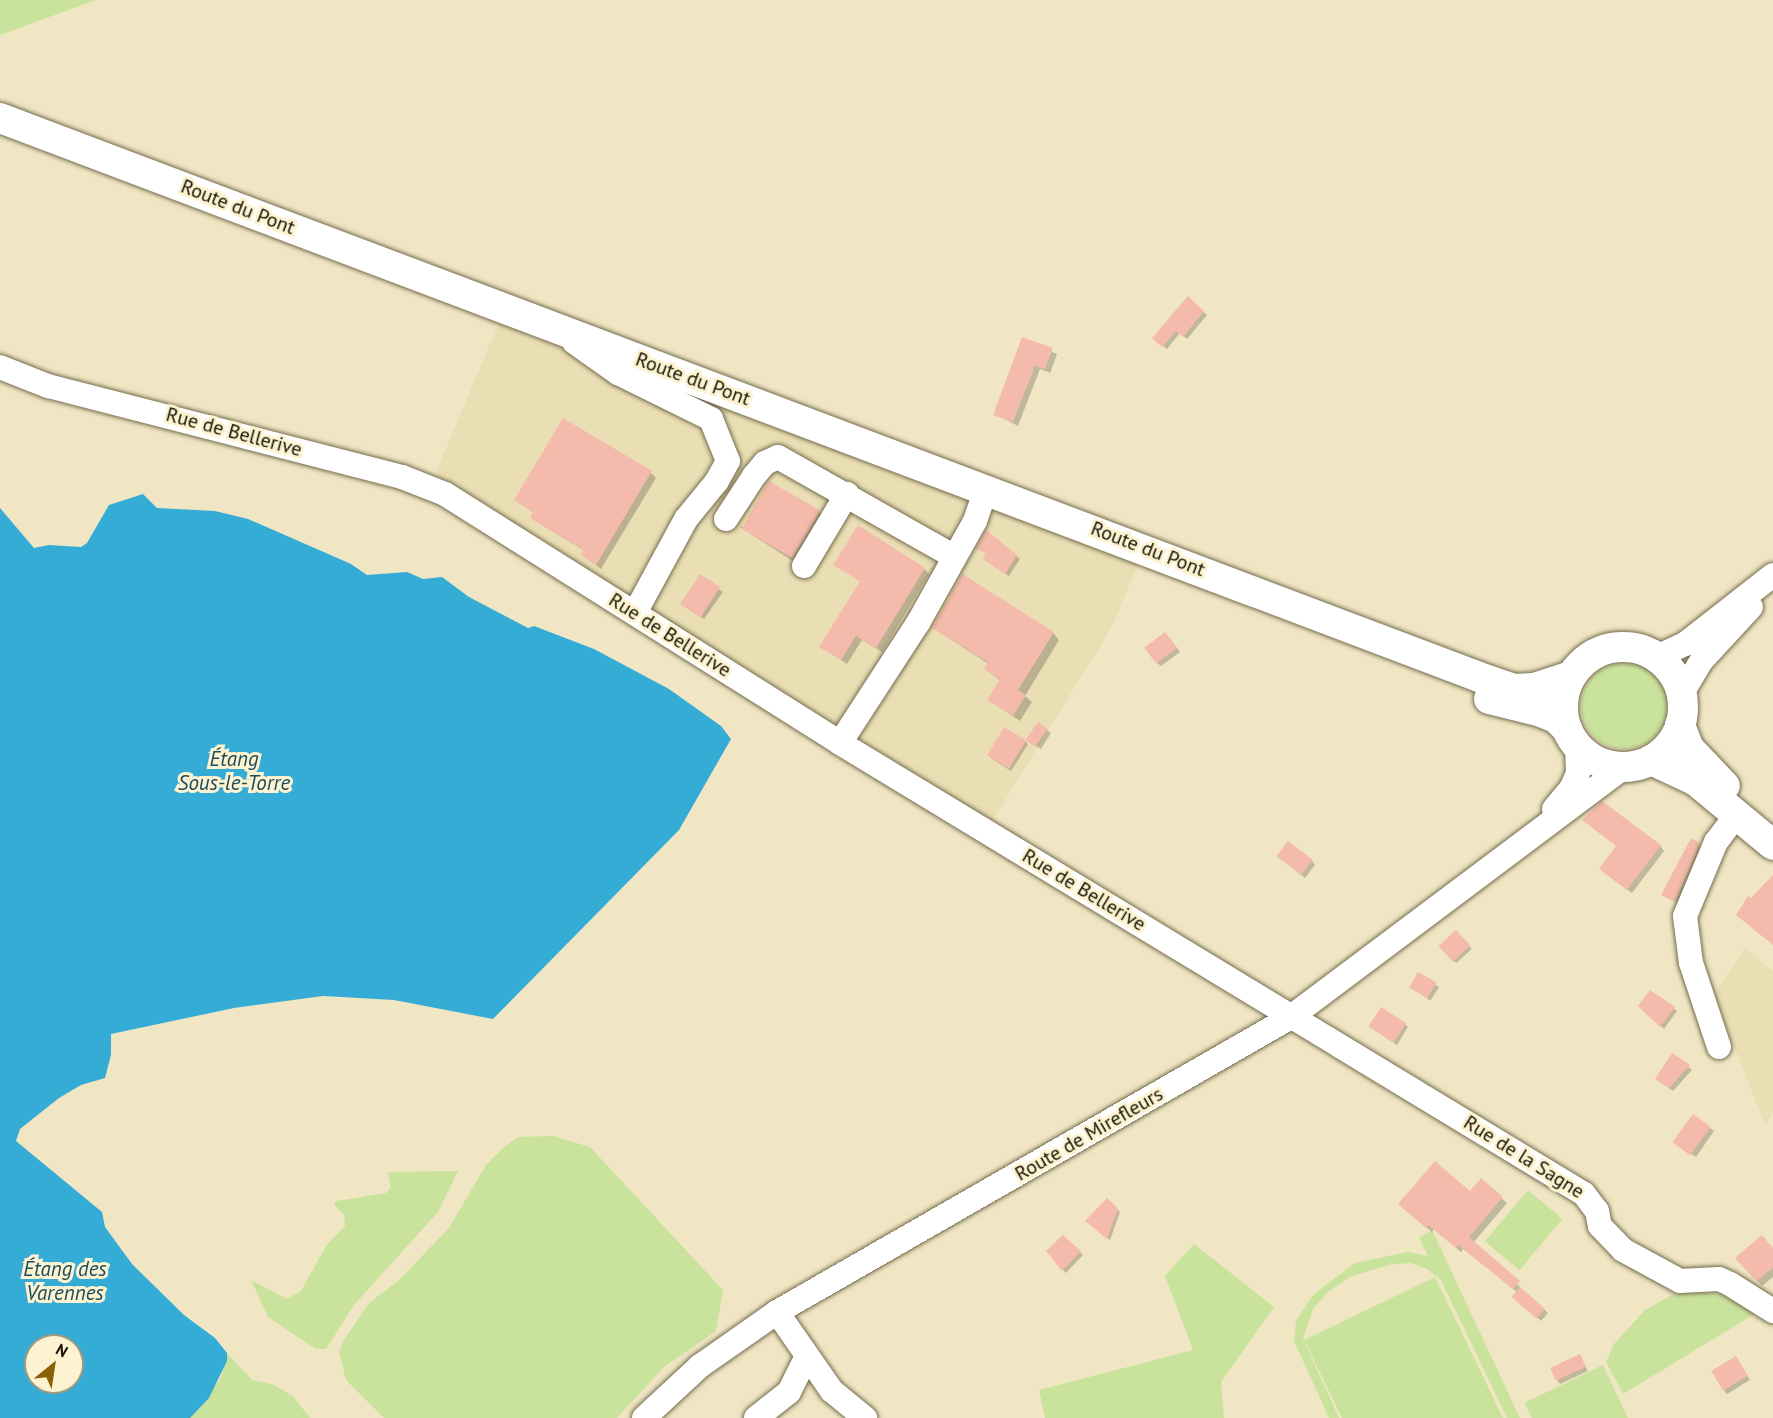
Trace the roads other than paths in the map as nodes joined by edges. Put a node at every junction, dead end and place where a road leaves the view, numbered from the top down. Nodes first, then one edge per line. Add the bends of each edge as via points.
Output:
1 (0, 118) edge
2 (552, 327) junction
3 (0, 367) edge
4 (986, 489) junction
5 (847, 494) junction
6 (726, 519) dead end
7 (955, 557) junction
8 (804, 566) dead end
9 (1773, 575) edge
10 (1773, 585) edge
11 (635, 613) junction
12 (1385, 640) junction
13 (1657, 657) junction
14 (1571, 676) junction
15 (1682, 693) junction
16 (1680, 725) junction
17 (1572, 737) junction
18 (840, 743) junction
19 (1638, 763) junction
20 (1735, 817) junction
21 (1528, 838) junction
22 (1769, 842) edge
23 (1292, 1017) junction
24 (1719, 1047) dead end
25 (1773, 1311) edge
26 (777, 1312) junction
27 (807, 1356) junction
28 (644, 1418) edge
29 (756, 1418) edge
30 (865, 1418) edge

1 - 2 main road, Route du Pont
2 - 4 main road, Route du Pont
2 - 11 street via 618,373 711,419 728,461 686,519
3 - 11 street, Rue de Bellerive via 48,386 100,396 426,485 475,511
4 - 7 street
4 - 12 main road, Route du Pont
5 - 6 street via 788,460 772,458 754,476
5 - 7 street
5 - 8 street
7 - 18 street via 898,656
9 - 13 street via 1684,644
10 - 15 street via 1702,660
11 - 18 street, Rue de Bellerive
12 - 14 main road, Route du Pont via 1513,689 1534,688
12 - 17 main road, Route du Pont via 1481,696 1556,718
13 - 14 main road via 1639,649 1600,651
13 - 15 main road via 1668,667
14 - 17 main road via 1564,693
15 - 16 main road
16 - 19 main road via 1673,740
16 - 22 main road via 1689,748 1734,796
17 - 19 main road via 1607,764
17 - 21 street, Route de Mirefleurs via 1578,772 1571,789
18 - 23 street, Rue de Bellerive
19 - 20 main road via 1696,781
19 - 21 street, Route de Mirefleurs via 1608,776 1559,819
20 - 22 main road
20 - 24 street via 1716,842 1685,916 1691,963
21 - 23 street, Route de Mirefleurs
23 - 25 street, Rue de la Sagne via 1330,1036 1584,1194 1597,1211 1600,1226 1623,1250 1680,1281 1725,1282
23 - 26 street, Route de Mirefleurs
26 - 27 street
26 - 28 street, Route de Mirefleurs via 700,1366
27 - 29 street via 789,1392
27 - 30 street via 832,1391

